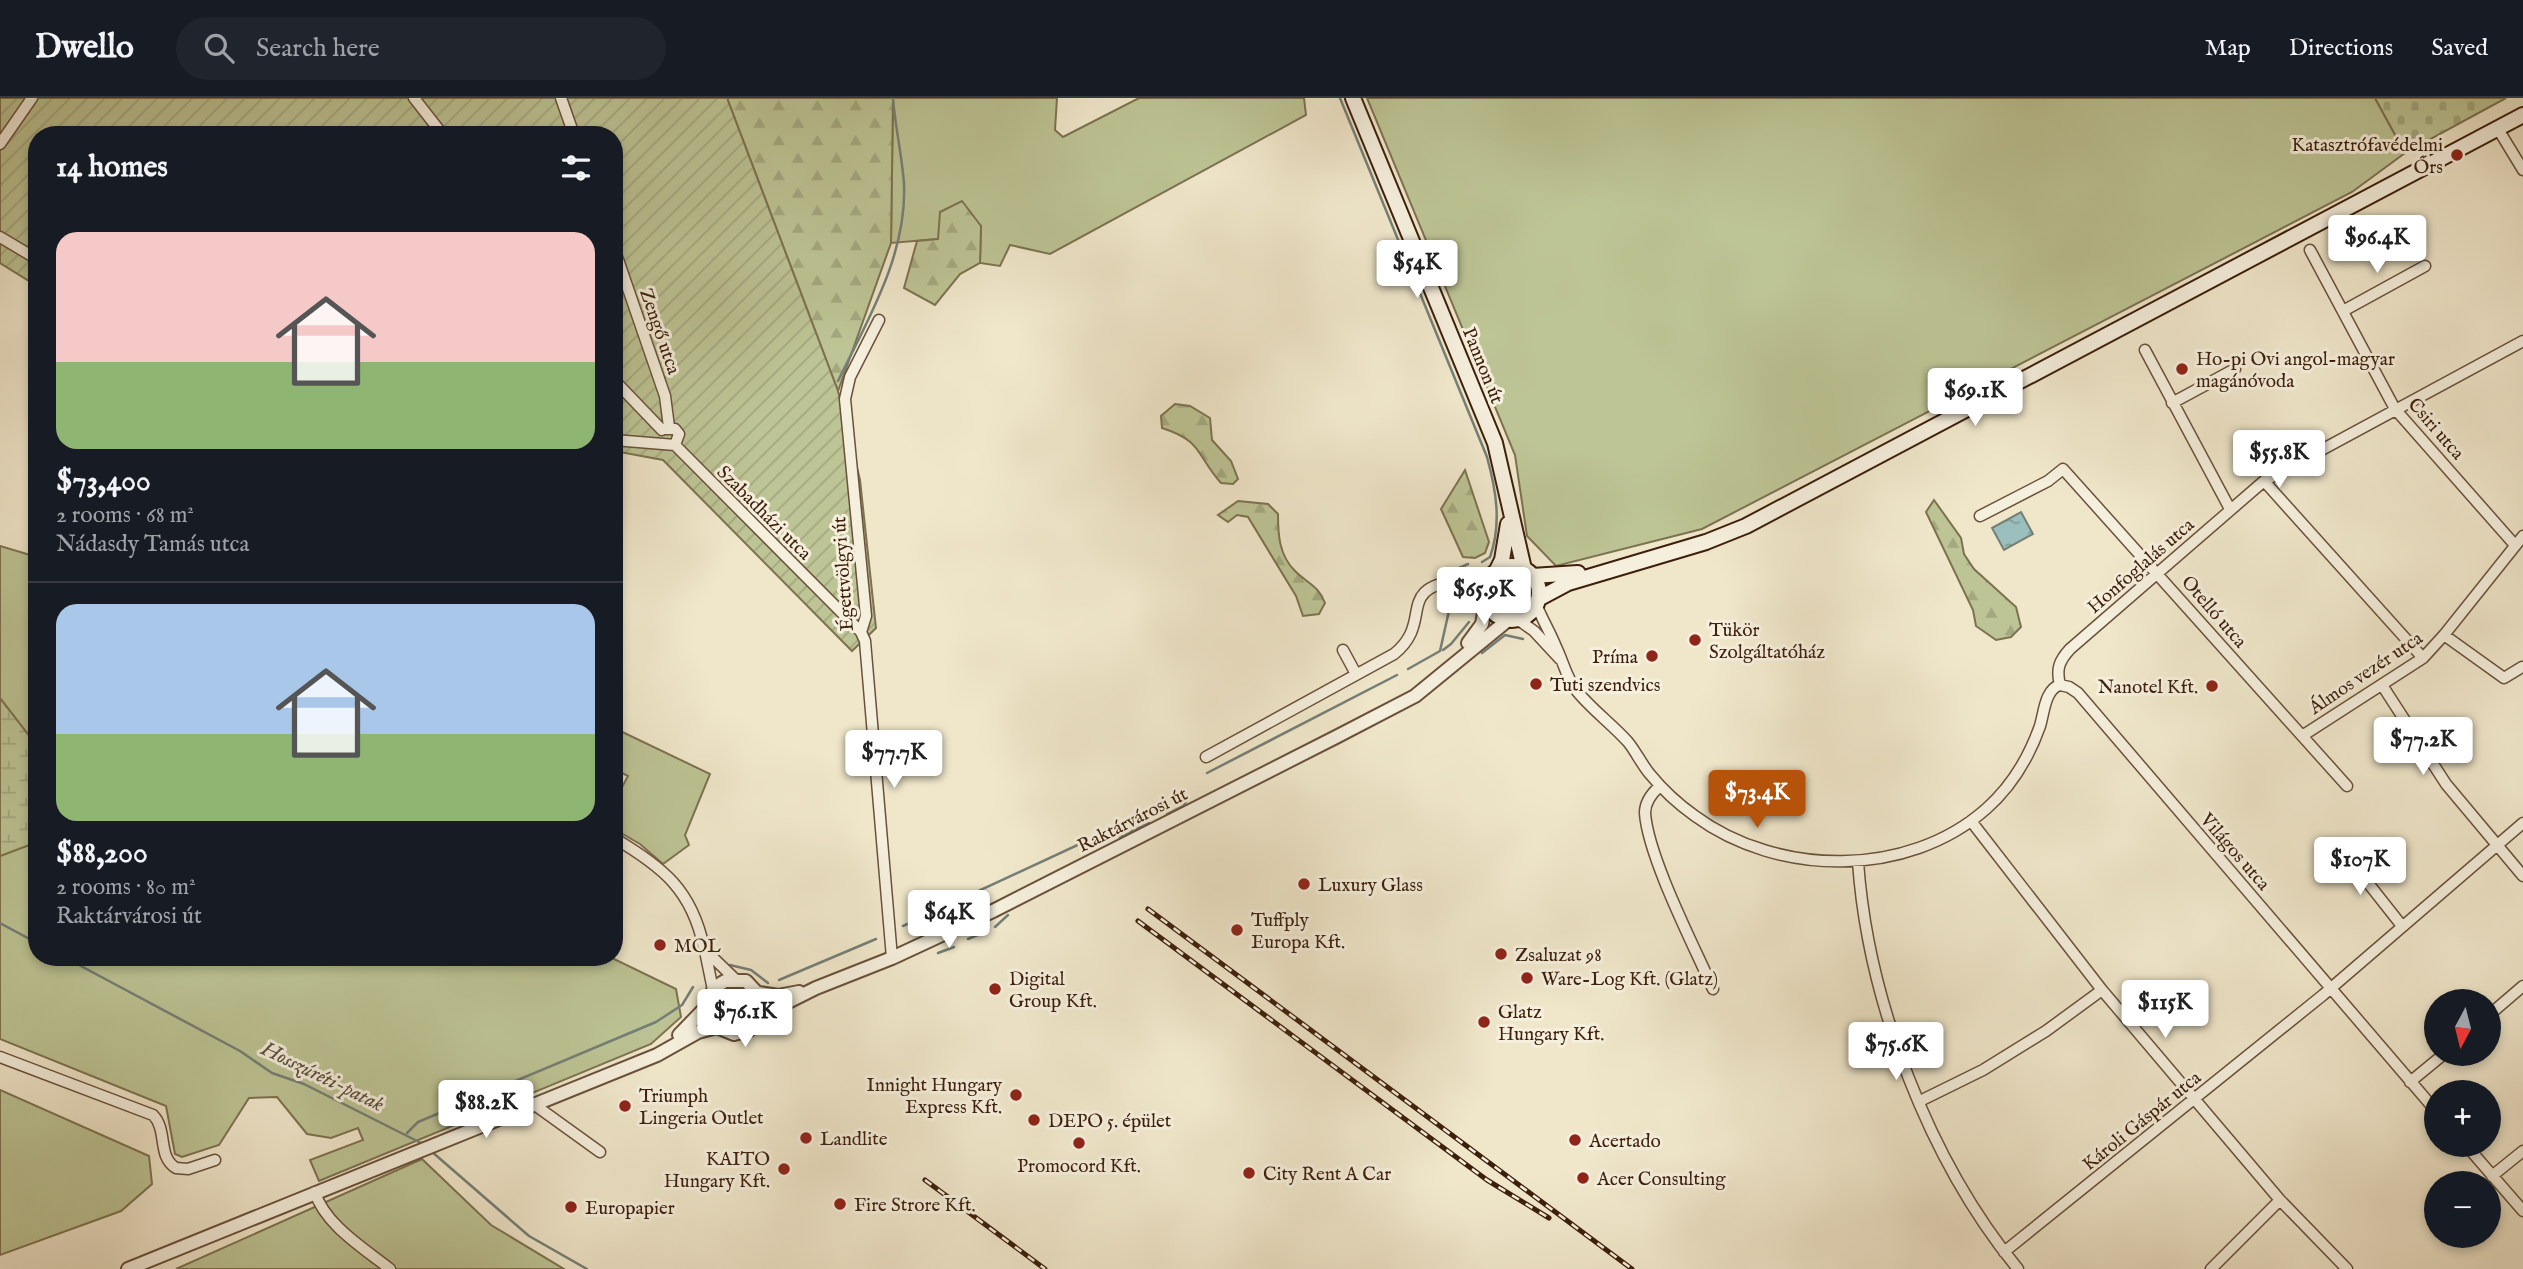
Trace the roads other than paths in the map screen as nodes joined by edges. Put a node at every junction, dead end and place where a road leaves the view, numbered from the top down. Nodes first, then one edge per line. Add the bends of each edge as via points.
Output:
1 (32, 98) edge
2 (414, 98) edge
3 (561, 98) edge
4 (1353, 98) edge
5 (2523, 115) edge
6 (436, 126) edge
7 (571, 126) edge
8 (2498, 128) junction
9 (0, 144) edge
10 (2523, 170) edge
11 (0, 237) edge
12 (2310, 250) dead end
13 (28, 254) edge
14 (2426, 266) dead end
15 (623, 274) edge
16 (2343, 311) junction
17 (879, 320) dead end
18 (2523, 341) edge
19 (2145, 350) dead end
20 (2235, 369) dead end
21 (623, 388) edge
22 (2172, 403) junction
23 (2395, 409) junction
24 (666, 428) junction
25 (623, 441) edge
26 (662, 444) junction
27 (675, 445) junction
28 (2264, 481) junction
29 (1508, 495) junction
30 (2230, 509) junction
31 (1980, 516) dead end
32 (2520, 539) edge
33 (1642, 560) junction
34 (2157, 572) junction
35 (1494, 573) junction
36 (1528, 573) junction
37 (1460, 580) junction
38 (1486, 599) junction
39 (1537, 601) junction
40 (1513, 619) junction
41 (861, 632) junction
42 (2444, 635) junction
43 (1343, 650) dead end
44 (2423, 658) junction
45 (1560, 660) junction
46 (1455, 664) junction
47 (2522, 667) edge
48 (1356, 674) junction
49 (2060, 685) junction
50 (2382, 685) junction
51 (2302, 736) junction
52 (1206, 757) dead end
53 (1660, 786) junction
54 (2347, 786) dead end
55 (1971, 821) junction
56 (2523, 824) edge
57 (623, 843) edge
58 (2497, 846) junction
59 (2342, 850) dead end
60 (1858, 862) junction
61 (2523, 876) edge
62 (2402, 926) junction
63 (704, 948) dead end
64 (892, 958) junction
65 (735, 979) junction
66 (2329, 986) junction
67 (2523, 986) edge
68 (816, 988) junction
69 (1713, 989) dead end
70 (713, 990) junction
71 (2102, 990) junction
72 (759, 993) junction
73 (708, 1005) junction
74 (2501, 1005) edge
75 (760, 1018) junction
76 (717, 1027) junction
77 (0, 1057) edge
78 (645, 1058) junction
79 (2429, 1066) edge
80 (2410, 1082) junction
81 (2424, 1098) edge
82 (2195, 1100) junction
83 (1920, 1101) junction
84 (532, 1103) junction
85 (2523, 1151) edge
86 (600, 1152) dead end
87 (2476, 1157) edge
88 (215, 1160) dead end
89 (2488, 1171) edge
90 (2498, 1171) edge
91 (2501, 1186) edge
92 (314, 1192) junction
93 (2280, 1200) junction
94 (2523, 1212) edge
95 (2004, 1252) junction
96 (128, 1269) edge
97 (390, 1269) edge
98 (2018, 1269) edge
99 (2211, 1269) edge
100 (2347, 1269) edge

1 - 9 street
2 - 6 street
3 - 7 street
4 - 29 main road, Pannon út via 1495,443
5 - 8 main road
8 - 10 street
8 - 33 main road via 1746,526
11 - 13 street
12 - 16 street, Csiri utca
14 - 16 street
15 - 24 street, Zengő utca via 665,396
16 - 23 street, Csiri utca
17 - 41 street, Égettvölgyi út via 850,377 845,399 866,616
18 - 23 street, Honfoglalás utca
19 - 22 street
20 - 22 street
21 - 24 street
22 - 30 street
23 - 28 street, Honfoglalás utca
23 - 32 street, Csiri utca
24 - 26 street via 659,440
24 - 27 street via 679,434
25 - 26 street
26 - 27 street
27 - 41 street, Szabadházi utca
28 - 30 street, Honfoglalás utca
28 - 44 street
29 - 35 main road, Pannon út via 1507,541
29 - 36 main road, Pannon út
30 - 34 street, Honfoglalás utca
31 - 34 street, Otelló utca via 2063,469
32 - 42 street, Álmos vezér utca
33 - 36 main road via 1564,575
33 - 39 main road, Raktárvárosi út via 1559,586
34 - 49 street, Honfoglalás utca via 2061,658
34 - 51 street, Otelló utca
35 - 36 main road via 1509,566
35 - 37 street
35 - 38 main road, Raktárvárosi út
36 - 39 main road via 1538,587
37 - 38 street
37 - 48 street via 1428,588 1419,601 1407,641 1394,654
38 - 40 main road via 1497,615
38 - 46 street, Raktárvárosi út via 1482,624
39 - 40 main road, Raktárvárosi út via 1528,614
39 - 45 street
40 - 45 street via 1534,631
40 - 46 street, Raktárvárosi út
41 - 64 street, Égettvölgyi út via 868,654
42 - 44 street, Álmos vezér utca
42 - 47 street via 2504,678
43 - 48 street
44 - 50 street, Álmos vezér utca
45 - 53 street, Honfoglalás utca via 1574,687 1632,747
46 - 64 street, Raktárvárosi út via 1415,696 1070,873
48 - 52 street
49 - 55 street, Honfoglalás utca via 2050,692 2020,768
49 - 66 street, Világos utca via 2078,693
50 - 51 street, Álmos vezér utca
50 - 58 street via 2446,784
51 - 54 street, Otelló utca
53 - 60 street, Honfoglalás utca via 1696,817 1744,843
53 - 69 street via 1647,802 1645,813
55 - 60 street, Honfoglalás utca via 1925,847
55 - 71 street
56 - 58 street, Károli Gáspár utca
57 - 63 street via 670,877 697,917
58 - 61 street
58 - 62 street, Károli Gáspár utca
59 - 62 street
60 - 83 street via 1886,1011
62 - 66 street, Károli Gáspár utca
64 - 68 street, Raktárvárosi út
65 - 70 street
65 - 70 street via 705,950
65 - 72 street, Raktárvárosi út via 746,981
66 - 80 street, Világos utca
66 - 82 street, Károli Gáspár utca
67 - 74 street
68 - 72 street, Raktárvárosi út via 784,996
68 - 75 street, Raktárvárosi út
70 - 73 street, Raktárvárosi út
71 - 82 street
71 - 83 street via 1983,1070
72 - 75 street
73 - 76 street
73 - 78 street, Raktárvárosi út via 682,1032
75 - 76 street, Raktárvárosi út via 754,1027 739,1034
76 - 78 street, Raktárvárosi út
77 - 88 street via 153,1115 161,1125 166,1158 176,1168
78 - 84 street, Raktárvárosi út
79 - 80 street
80 - 81 street, Világos utca
82 - 93 street
82 - 95 street, Károli Gáspár utca
83 - 95 street via 1961,1186
84 - 86 street
84 - 92 street, Raktárvárosi út
85 - 90 street
87 - 89 street
91 - 94 street
92 - 96 street, Raktárvárosi út
92 - 97 street via 330,1217
93 - 99 street
93 - 100 street
95 - 98 street

